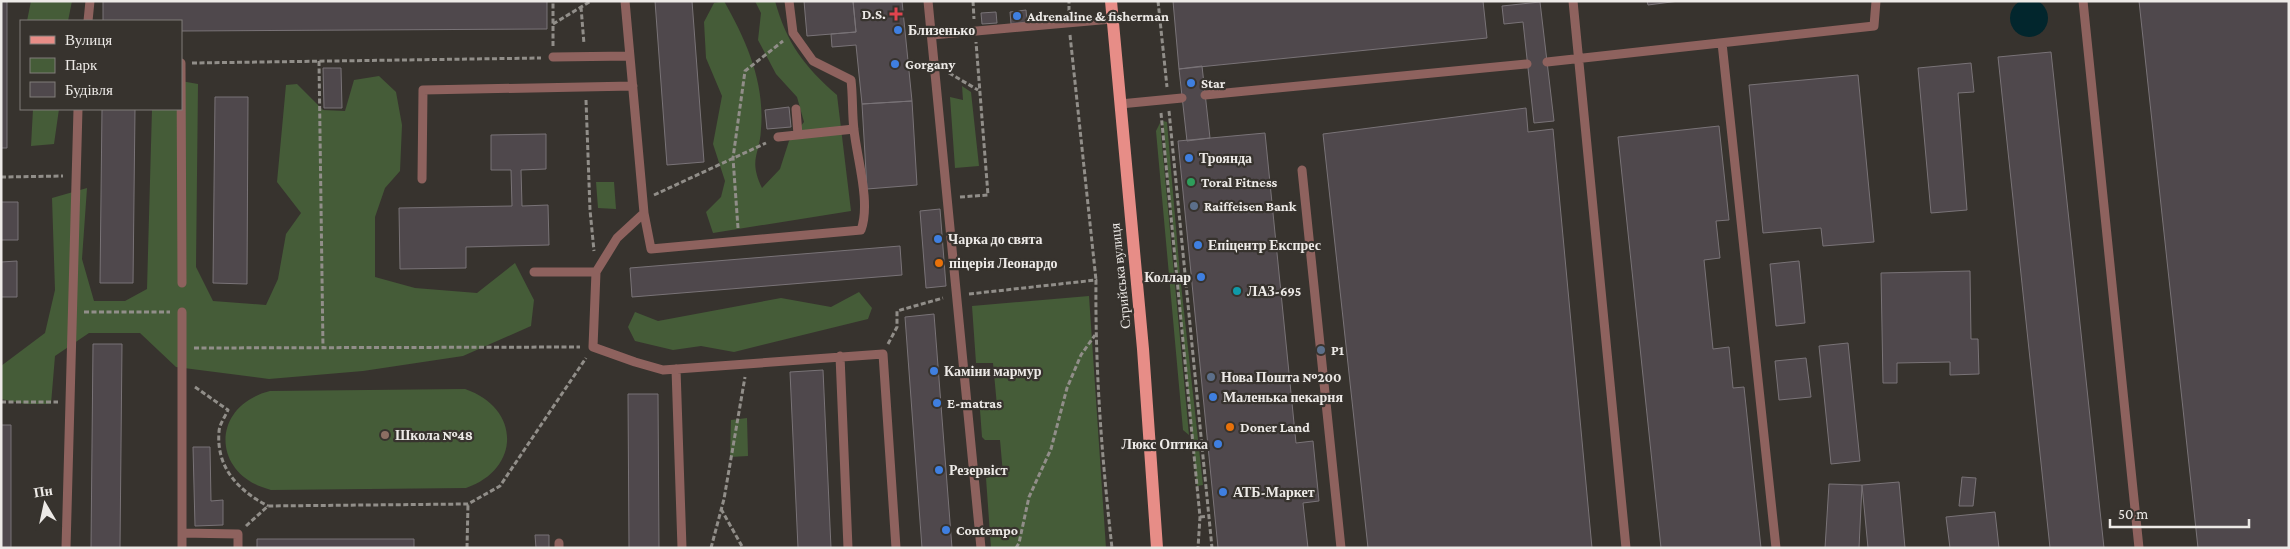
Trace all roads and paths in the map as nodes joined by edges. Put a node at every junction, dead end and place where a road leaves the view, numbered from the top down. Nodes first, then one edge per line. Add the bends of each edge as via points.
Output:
1 (90, 1) edge
2 (553, 1) edge
3 (591, 1) edge
4 (625, 1) edge
5 (789, 1) edge
6 (928, 1) edge
7 (972, 1) edge
8 (1069, 1) edge
9 (1111, 1) edge
10 (1158, 1) edge
11 (1573, 1) edge
12 (1876, 1) edge
13 (2083, 1) edge
14 (581, 8) junction
15 (1112, 19) junction
16 (88, 20) edge
17 (1068, 23) junction
18 (553, 25) junction
19 (975, 30) junction
20 (794, 33) junction
21 (932, 35) junction
22 (1722, 43) junction
23 (630, 56) junction
24 (584, 57) junction
25 (553, 58) junction
26 (1579, 58) junction
27 (319, 61) junction
28 (1547, 62) dead end
29 (182, 63) edge
30 (1527, 64) dead end
31 (934, 65) junction
32 (633, 86) junction
33 (586, 87) junction
34 (978, 90) junction
35 (1205, 95) dead end
36 (1182, 98) dead end
37 (1164, 100) junction
38 (1120, 104) junction
39 (78, 110) edge
40 (796, 110) dead end
41 (854, 129) junction
42 (798, 135) junction
43 (778, 138) joint
44 (733, 158) junction
45 (1302, 170) dead end
46 (76, 176) junction
47 (1, 177) edge
48 (422, 179) dead end
49 (946, 197) junction
50 (643, 200) junction
51 (644, 213) junction
52 (739, 241) junction
53 (534, 272) dead end
54 (596, 272) junction
55 (1096, 280) junction
56 (182, 283) dead end
57 (958, 296) junction
58 (72, 312) junction
59 (182, 312) joint
60 (1095, 335) junction
61 (593, 347) junction
62 (182, 348) junction
63 (323, 348) junction
64 (883, 354) junction
65 (840, 356) junction
66 (750, 363) junction
67 (676, 369) junction
68 (182, 378) junction
69 (1, 402) edge
70 (70, 402) junction
71 (468, 504) junction
72 (268, 506) junction
73 (721, 509) junction
74 (1209, 516) junction
75 (1200, 517) junction
76 (182, 533) junction
77 (238, 534) junction
78 (66, 548) edge
79 (182, 548) edge
80 (238, 548) edge
81 (468, 548) edge
82 (682, 548) edge
83 (711, 548) edge
84 (743, 548) edge
85 (848, 548) edge
86 (896, 548) edge
87 (981, 548) edge
88 (1016, 548) edge
89 (1112, 548) edge
90 (1157, 548) edge
91 (1198, 548) edge
92 (1212, 548) edge
93 (1341, 548) edge
94 (1626, 548) edge
95 (1776, 548) edge
96 (2139, 548) edge

1 - 16 lane
2 - 18 path
3 - 14 path
4 - 23 lane
5 - 20 lane
6 - 21 lane
7 - 19 path
8 - 17 path
9 - 15 main road, Стрийська вулиця
10 - 37 path
11 - 26 lane
12 - 22 lane via 1874,26
13 - 96 lane
14 - 18 path
14 - 24 path
15 - 17 lane
15 - 38 main road, Стрийська вулиця
17 - 19 lane
17 - 55 path
18 - 25 path
19 - 21 lane
19 - 34 path
20 - 41 lane via 813,60 851,80
20 - 44 path via 746,71
21 - 31 lane
22 - 26 lane
22 - 95 lane
23 - 24 lane
23 - 32 lane
24 - 25 lane
25 - 27 path
26 - 28 lane
26 - 94 lane
27 - 29 path
27 - 63 path
29 - 56 lane
30 - 35 lane
31 - 34 path
31 - 49 lane
32 - 33 lane
32 - 50 lane
33 - 48 lane via 422,90
33 - 54 path via 590,210
34 - 49 path via 988,195
36 - 37 lane
37 - 38 lane
37 - 74 path
37 - 75 path
38 - 90 main road, Стрийська вулиця
39 - 46 lane
40 - 42 lane
41 - 42 lane
41 - 52 lane via 864,204 861,230
42 - 43 lane
43 - 44 path
44 - 50 path
44 - 52 path
45 - 93 lane
46 - 47 path
46 - 58 lane
49 - 57 lane
50 - 51 lane
51 - 52 lane via 651,249
51 - 54 lane via 617,238
53 - 54 lane
54 - 61 lane
55 - 57 path
55 - 60 path
57 - 64 path via 922,302 897,311 897,327
57 - 87 lane
58 - 59 path
58 - 70 lane
59 - 62 lane
60 - 88 path via 1081,355 1067,388 1051,449 1029,497
60 - 89 path via 1102,463
61 - 63 path
61 - 67 lane via 662,370
61 - 71 path via 500,486
62 - 63 path
62 - 68 lane
64 - 65 lane
64 - 86 lane
65 - 66 lane
65 - 85 lane
66 - 67 lane
66 - 73 path via 744,380
67 - 82 lane
68 - 72 path via 228,410 219,431 221,456 233,482 250,497
68 - 76 lane
69 - 70 path
70 - 78 lane
71 - 72 path
71 - 81 path
72 - 77 path
73 - 83 path
73 - 84 path
74 - 75 path
74 - 92 path
75 - 91 path
76 - 77 lane
76 - 79 lane
77 - 80 lane

